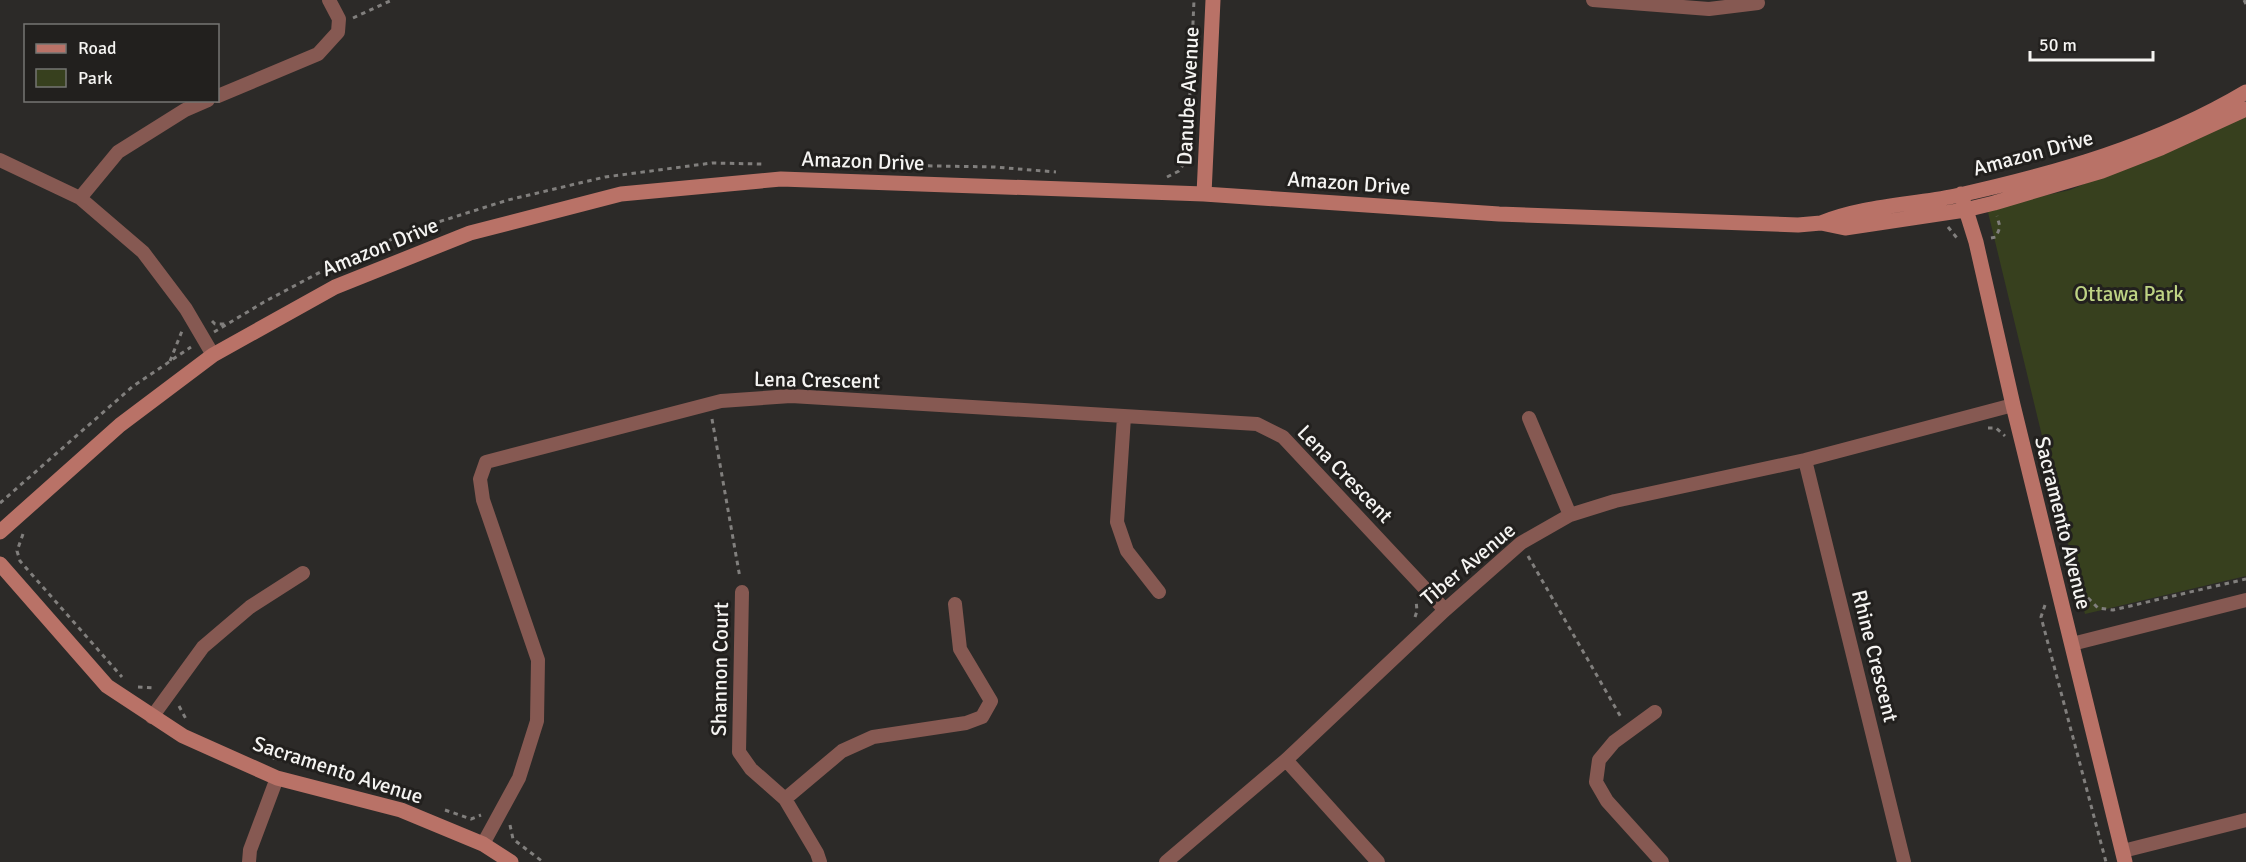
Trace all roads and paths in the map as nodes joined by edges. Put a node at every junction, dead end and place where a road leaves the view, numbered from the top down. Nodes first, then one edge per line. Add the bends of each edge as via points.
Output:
1 (328, 0) edge
2 (392, 0) edge
3 (1194, 0) edge
4 (1213, 0) edge
5 (1593, 0) edge
6 (1758, 3) dead end
7 (338, 25) junction
8 (2246, 92) edge
9 (219, 96) edge
10 (198, 102) edge
11 (183, 105) edge
12 (2246, 109) edge
13 (0, 160) edge
14 (770, 164) dead end
15 (876, 165) dead end
16 (1065, 172) dead end
17 (1161, 180) dead end
18 (1204, 194) junction
19 (1961, 194) junction
20 (80, 198) junction
21 (1965, 210) junction
22 (1821, 223) junction
23 (1943, 225) dead end
24 (1959, 240) dead end
25 (189, 315) junction
26 (203, 338) junction
27 (213, 354) junction
28 (169, 362) junction
29 (709, 405) junction
30 (2013, 405) junction
31 (1978, 414) junction
32 (1124, 417) junction
33 (1529, 418) dead end
34 (2007, 438) dead end
35 (1805, 460) junction
36 (0, 503) edge
37 (1570, 515) junction
38 (12, 520) junction
39 (0, 532) edge
40 (1521, 543) junction
41 (0, 564) edge
42 (303, 573) dead end
43 (2246, 579) edge
44 (1425, 589) junction
45 (742, 592) joint
46 (1159, 592) dead end
47 (2060, 597) junction
48 (2246, 600) edge
49 (955, 604) dead end
50 (1445, 610) junction
51 (1414, 620) dead end
52 (2072, 644) junction
53 (129, 682) dead end
54 (136, 687) dead end
55 (167, 695) junction
56 (1654, 712) dead end
57 (152, 717) junction
58 (192, 725) dead end
59 (1629, 731) junction
60 (269, 757) dead end
61 (1286, 760) junction
62 (277, 778) junction
63 (408, 795) dead end
64 (785, 799) junction
65 (439, 807) dead end
66 (497, 817) junction
67 (2246, 820) edge
68 (483, 844) junction
69 (2124, 857) edge
70 (249, 862) edge
71 (511, 862) edge
72 (543, 862) edge
73 (820, 862) edge
74 (1166, 862) edge
75 (1378, 862) edge
76 (1662, 862) edge
77 (1904, 862) edge
78 (2106, 862) edge

1 - 7 street via 339,19
2 - 7 path
3 - 17 path via 1187,159 1179,171
4 - 18 street, Danube Avenue
5 - 6 street via 1709,9
7 - 9 street via 338,33 318,54
8 - 19 street, Amazon Drive via 2198,118 2127,148 2039,176
10 - 11 street
11 - 20 street via 118,152
12 - 21 street, Amazon Drive via 2102,171
13 - 20 street
14 - 26 path via 712,163 605,177 508,200 358,252
15 - 16 path
18 - 22 street, Amazon Drive via 1499,214
18 - 27 street, Amazon Drive via 781,179 621,194 470,233 335,287
19 - 21 street, Sacramento Avenue
19 - 22 street, Amazon Drive via 1844,213
20 - 25 street via 142,252
21 - 22 street, Amazon Drive via 1845,228
21 - 30 street, Sacramento Avenue via 1976,242
23 - 24 path
25 - 26 street
25 - 28 path
26 - 27 street
26 - 28 path
27 - 38 street, Amazon Drive via 120,425
28 - 36 path via 132,387
29 - 32 street, Lena Crescent via 791,396
29 - 45 path
29 - 66 street, Lena Crescent via 486,462 480,479 483,500 538,660 537,722 519,778
30 - 31 street, Tiber Avenue
30 - 47 street, Sacramento Avenue
31 - 34 path via 1981,427 1996,428
31 - 35 street, Tiber Avenue
32 - 44 street, Lena Crescent via 1257,424 1283,437
32 - 46 street via 1117,522 1127,551
33 - 37 street
35 - 37 street, Tiber Avenue via 1615,501
35 - 77 street, Rhine Crescent
37 - 40 street, Tiber Avenue
38 - 39 street, Amazon Drive
38 - 53 path via 23,532 17,551 20,561
40 - 50 street, Tiber Avenue
40 - 59 path
41 - 57 street, Sacramento Avenue via 107,686
42 - 55 street via 250,607 203,647
43 - 47 path via 2112,610 2098,608 2080,591
44 - 50 street, Lena Crescent
44 - 51 path via 1416,598
45 - 64 street, Shannon Court via 739,752 751,770
47 - 52 street, Sacramento Avenue
47 - 78 path via 2047,600 2041,617
48 - 52 street
49 - 64 street via 960,649 991,701 982,717 966,723 873,737 842,751
50 - 61 street, Tiber Avenue
52 - 69 street, Sacramento Avenue
54 - 55 path via 158,689
55 - 57 street
55 - 58 path via 178,703
56 - 59 street
57 - 62 street, Sacramento Avenue via 183,736
59 - 76 street via 1599,760 1596,782 1607,801
60 - 63 path
61 - 74 street, Tiber Avenue
61 - 75 street
62 - 68 street, Sacramento Avenue via 401,810
62 - 70 street via 250,849
64 - 73 street, Shannon Court
65 - 66 path via 471,819 489,812
66 - 68 street, Lena Crescent
66 - 72 path via 510,824 513,839 524,850
67 - 69 street
68 - 71 street, Sacramento Avenue

